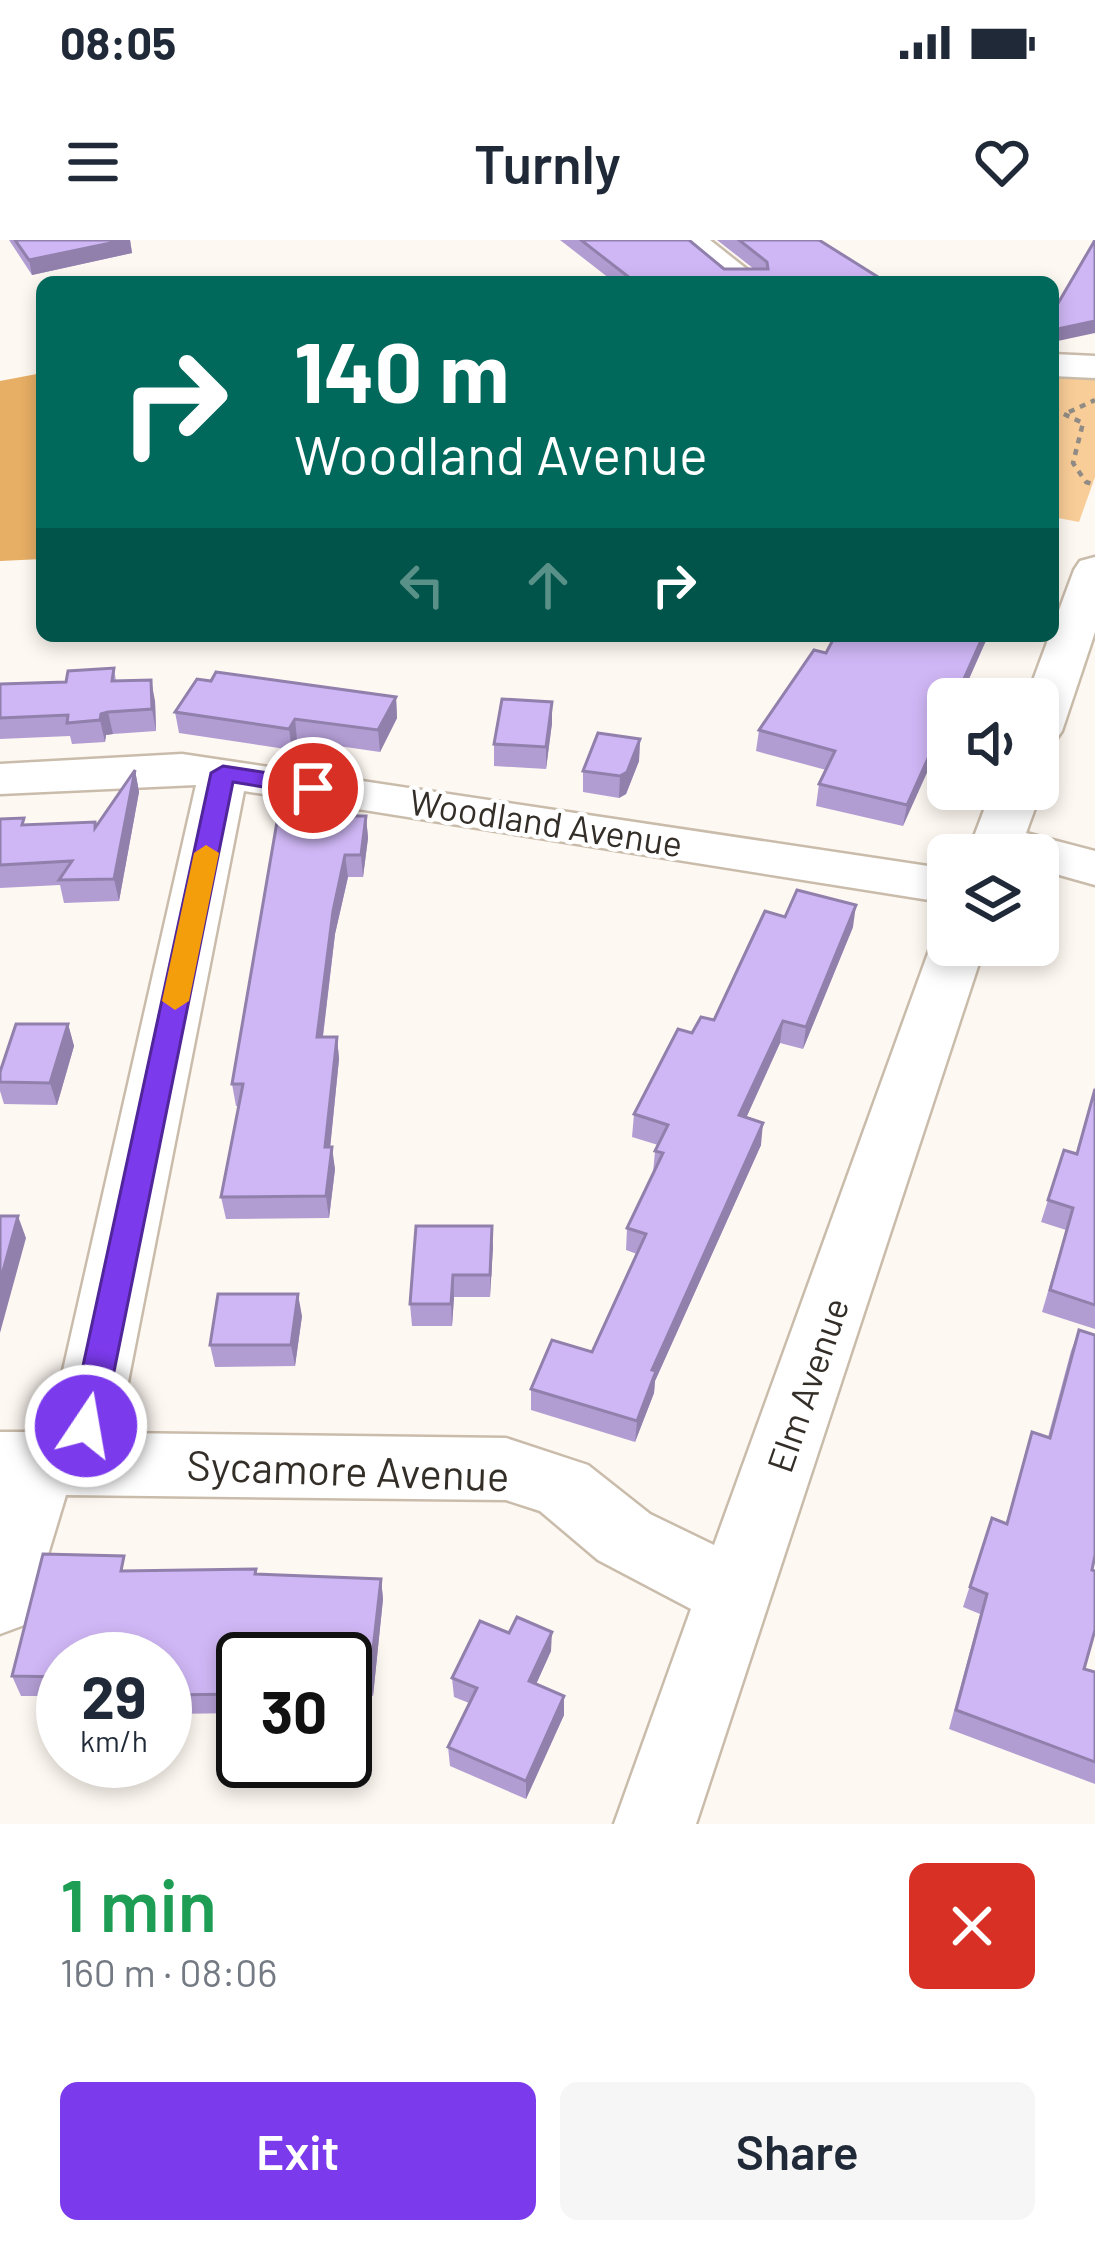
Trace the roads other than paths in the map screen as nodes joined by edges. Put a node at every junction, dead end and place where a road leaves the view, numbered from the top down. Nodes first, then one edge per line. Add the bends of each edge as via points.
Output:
1 (690, 240) edge
2 (739, 276) edge
3 (1059, 365) edge
4 (1095, 368) edge
5 (1095, 570) edge
6 (1057, 678) edge
7 (223, 773) junction
8 (0, 779) edge
9 (1059, 861) edge
10 (1095, 868) edge
11 (927, 883) edge
12 (951, 966) edge
13 (39, 1463) edge
14 (736, 1594) junction
15 (0, 1599) edge
16 (655, 1824) edge

1 - 2 street
3 - 4 street
5 - 6 street
7 - 8 street, Woodland Avenue
7 - 11 street, Woodland Avenue
7 - 13 street
9 - 10 street
12 - 14 street, Elm Avenue
13 - 14 street, Sycamore Avenue via 506,1469 563,1487 624,1537
13 - 15 street
14 - 16 street, Elm Avenue

